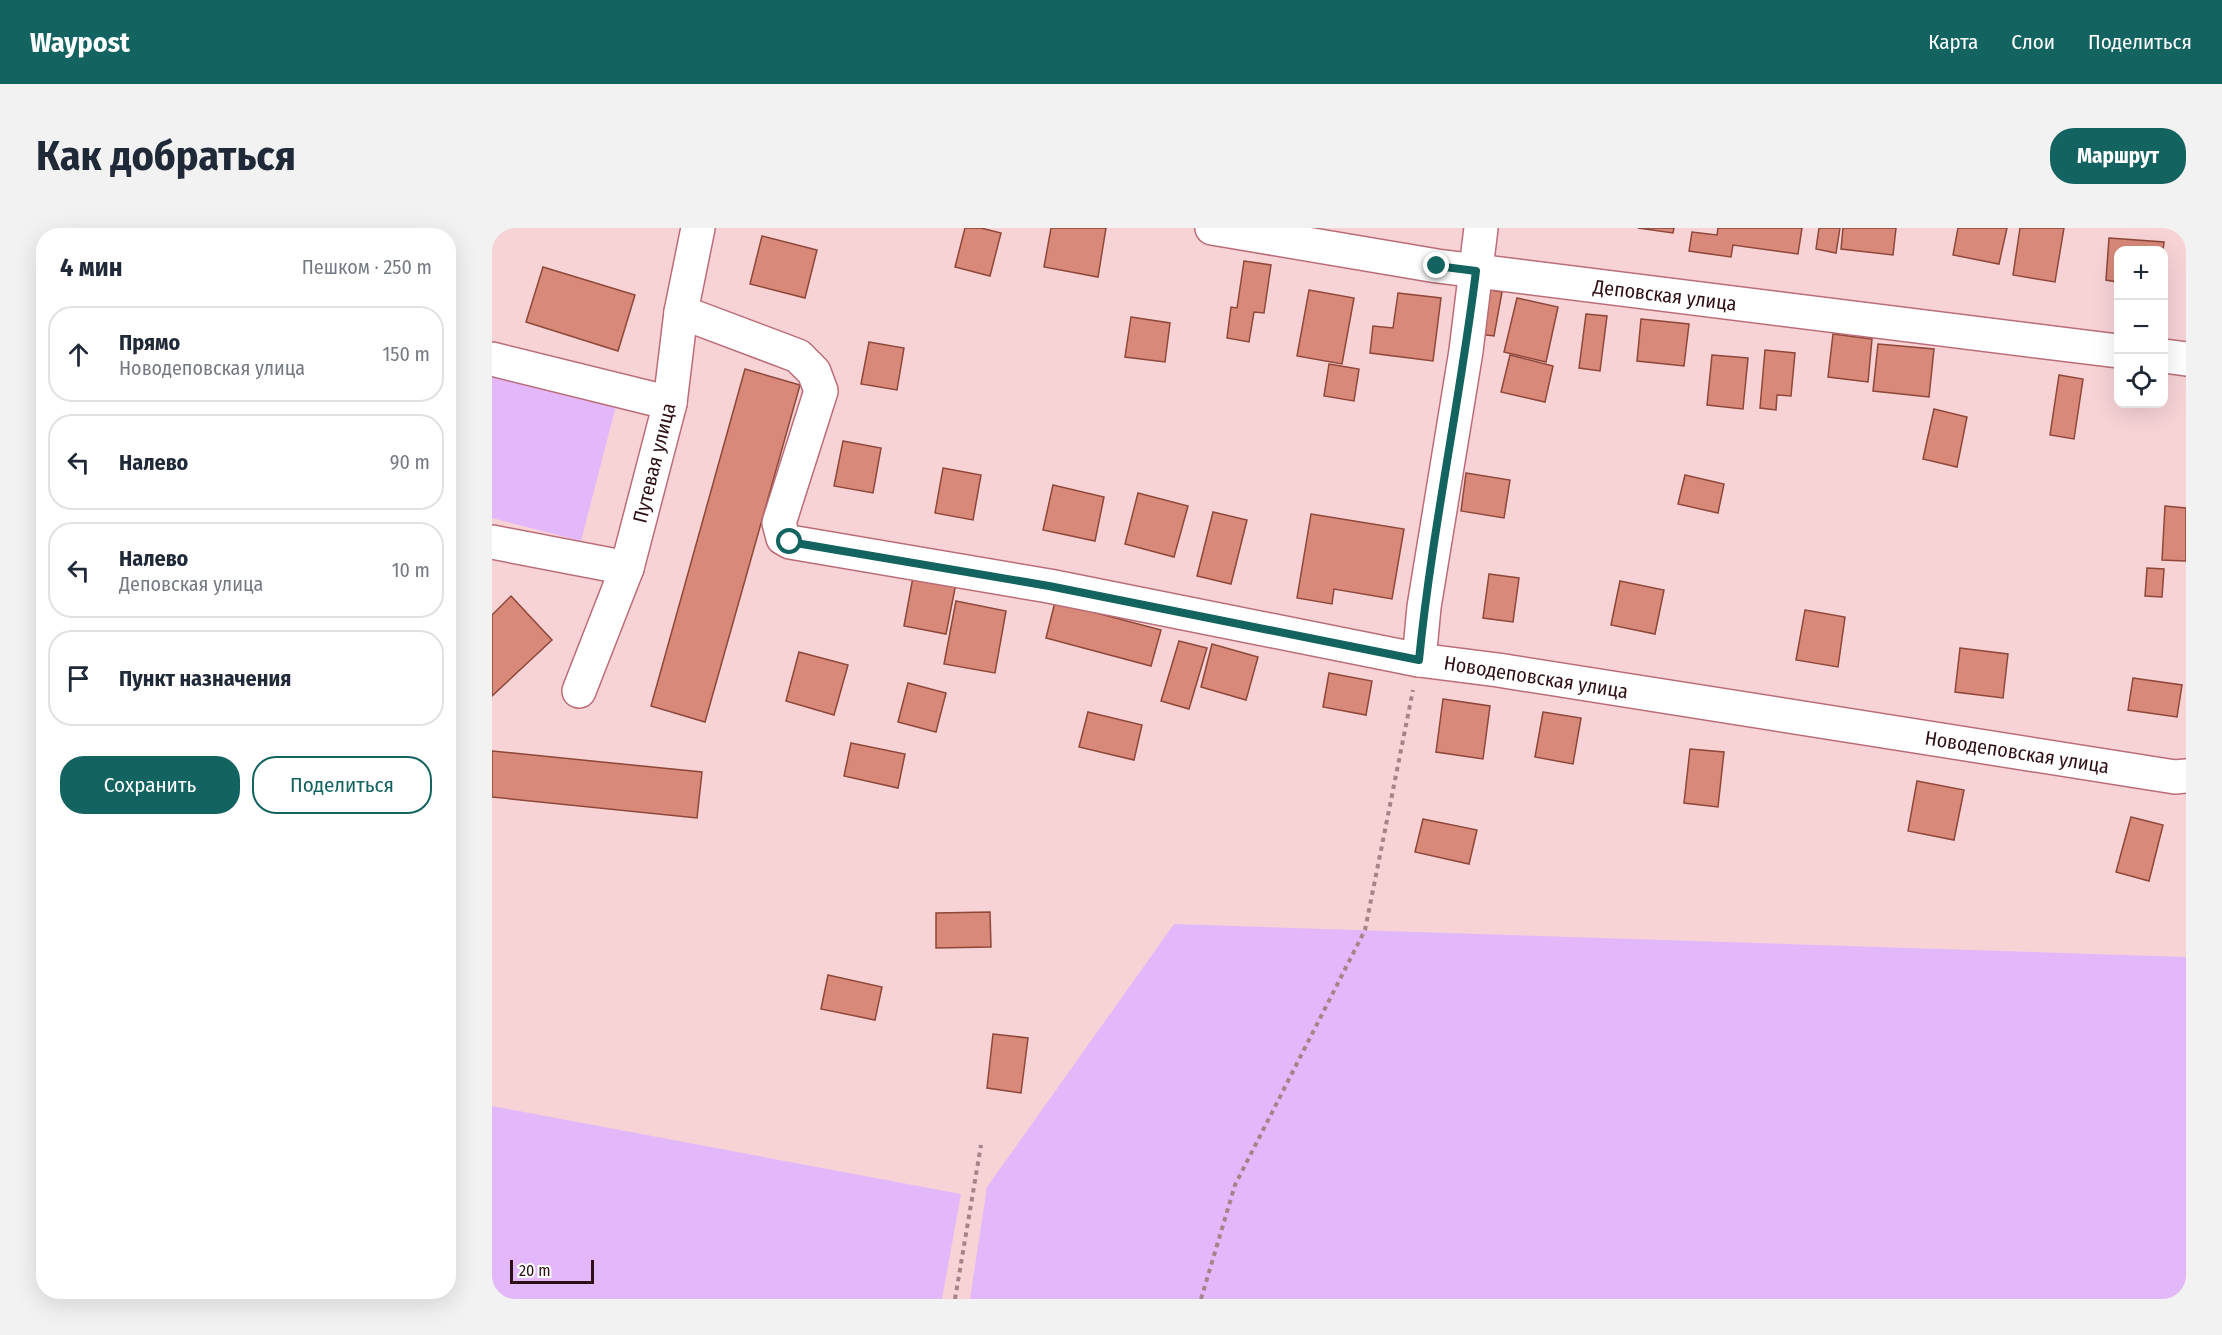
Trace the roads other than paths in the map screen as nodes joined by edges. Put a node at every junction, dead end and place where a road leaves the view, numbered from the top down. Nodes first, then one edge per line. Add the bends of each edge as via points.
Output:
1 (698, 228) edge
2 (1212, 228) edge
3 (1481, 228) edge
4 (1476, 271) junction
5 (681, 312) junction
6 (2114, 351) edge
7 (2168, 357) edge
8 (492, 359) edge
9 (2186, 359) edge
10 (670, 402) junction
11 (492, 542) edge
12 (627, 568) junction
13 (1419, 660) junction
14 (579, 691) dead end
15 (2186, 776) edge

1 - 5 street, Путевая улица
2 - 4 street, Деповская улица
3 - 4 street
4 - 6 street, Деповская улица
4 - 13 street
5 - 10 street, Путевая улица
5 - 13 street, Новодеповская улица via 798,356 814,372 821,391 779,523 783,538 790,542 1049,586
7 - 9 street
8 - 10 street
10 - 12 street, Путевая улица
11 - 12 street
12 - 14 street, Путевая улица
13 - 15 street, Новодеповская улица

